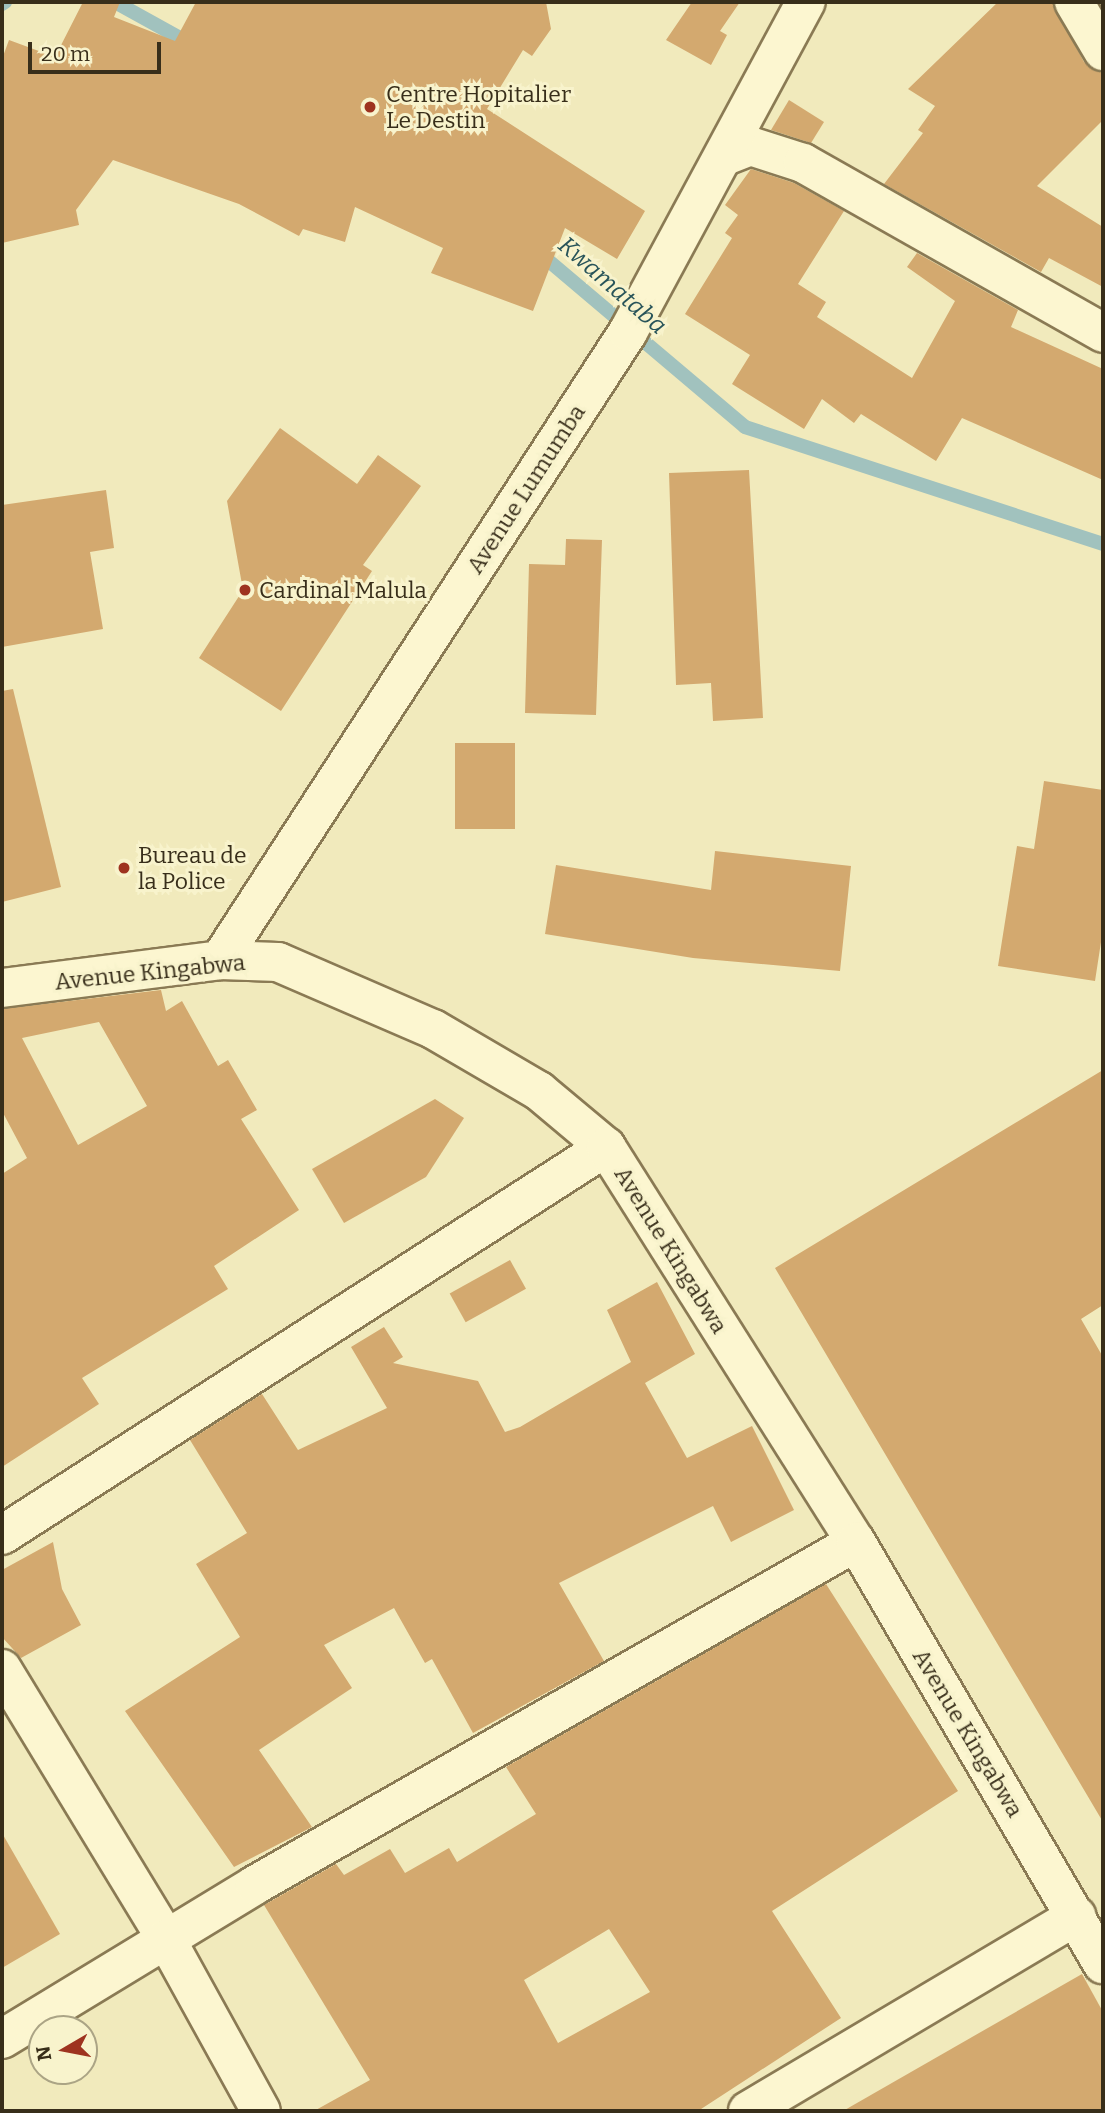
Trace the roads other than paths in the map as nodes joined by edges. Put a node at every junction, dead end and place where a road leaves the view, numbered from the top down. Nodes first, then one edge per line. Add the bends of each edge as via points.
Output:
1 (806, 2) edge
2 (1074, 2) edge
3 (1103, 51) edge
4 (728, 155) junction
5 (1103, 333) edge
6 (220, 960) junction
7 (2, 988) edge
8 (606, 1147) junction
9 (2, 1535) edge
10 (856, 1542) junction
11 (2, 1670) edge
12 (1076, 1916) junction
13 (166, 1939) junction
14 (1103, 1964) edge
15 (2, 2039) edge
16 (261, 2111) edge
17 (748, 2111) edge

1 - 4 street, Avenue Lumumba
2 - 3 street
4 - 5 street via 750,146 803,163
4 - 6 street, Avenue Lumumba via 628,332
6 - 7 street, Avenue Kingabwa
6 - 8 street, Avenue Kingabwa via 278,962 433,1029 539,1091
8 - 9 street
8 - 10 street, Avenue Kingabwa
10 - 12 street, Avenue Kingabwa
10 - 13 street
11 - 13 street
12 - 14 street, Avenue Kingabwa
12 - 17 street
13 - 15 street
13 - 16 street

